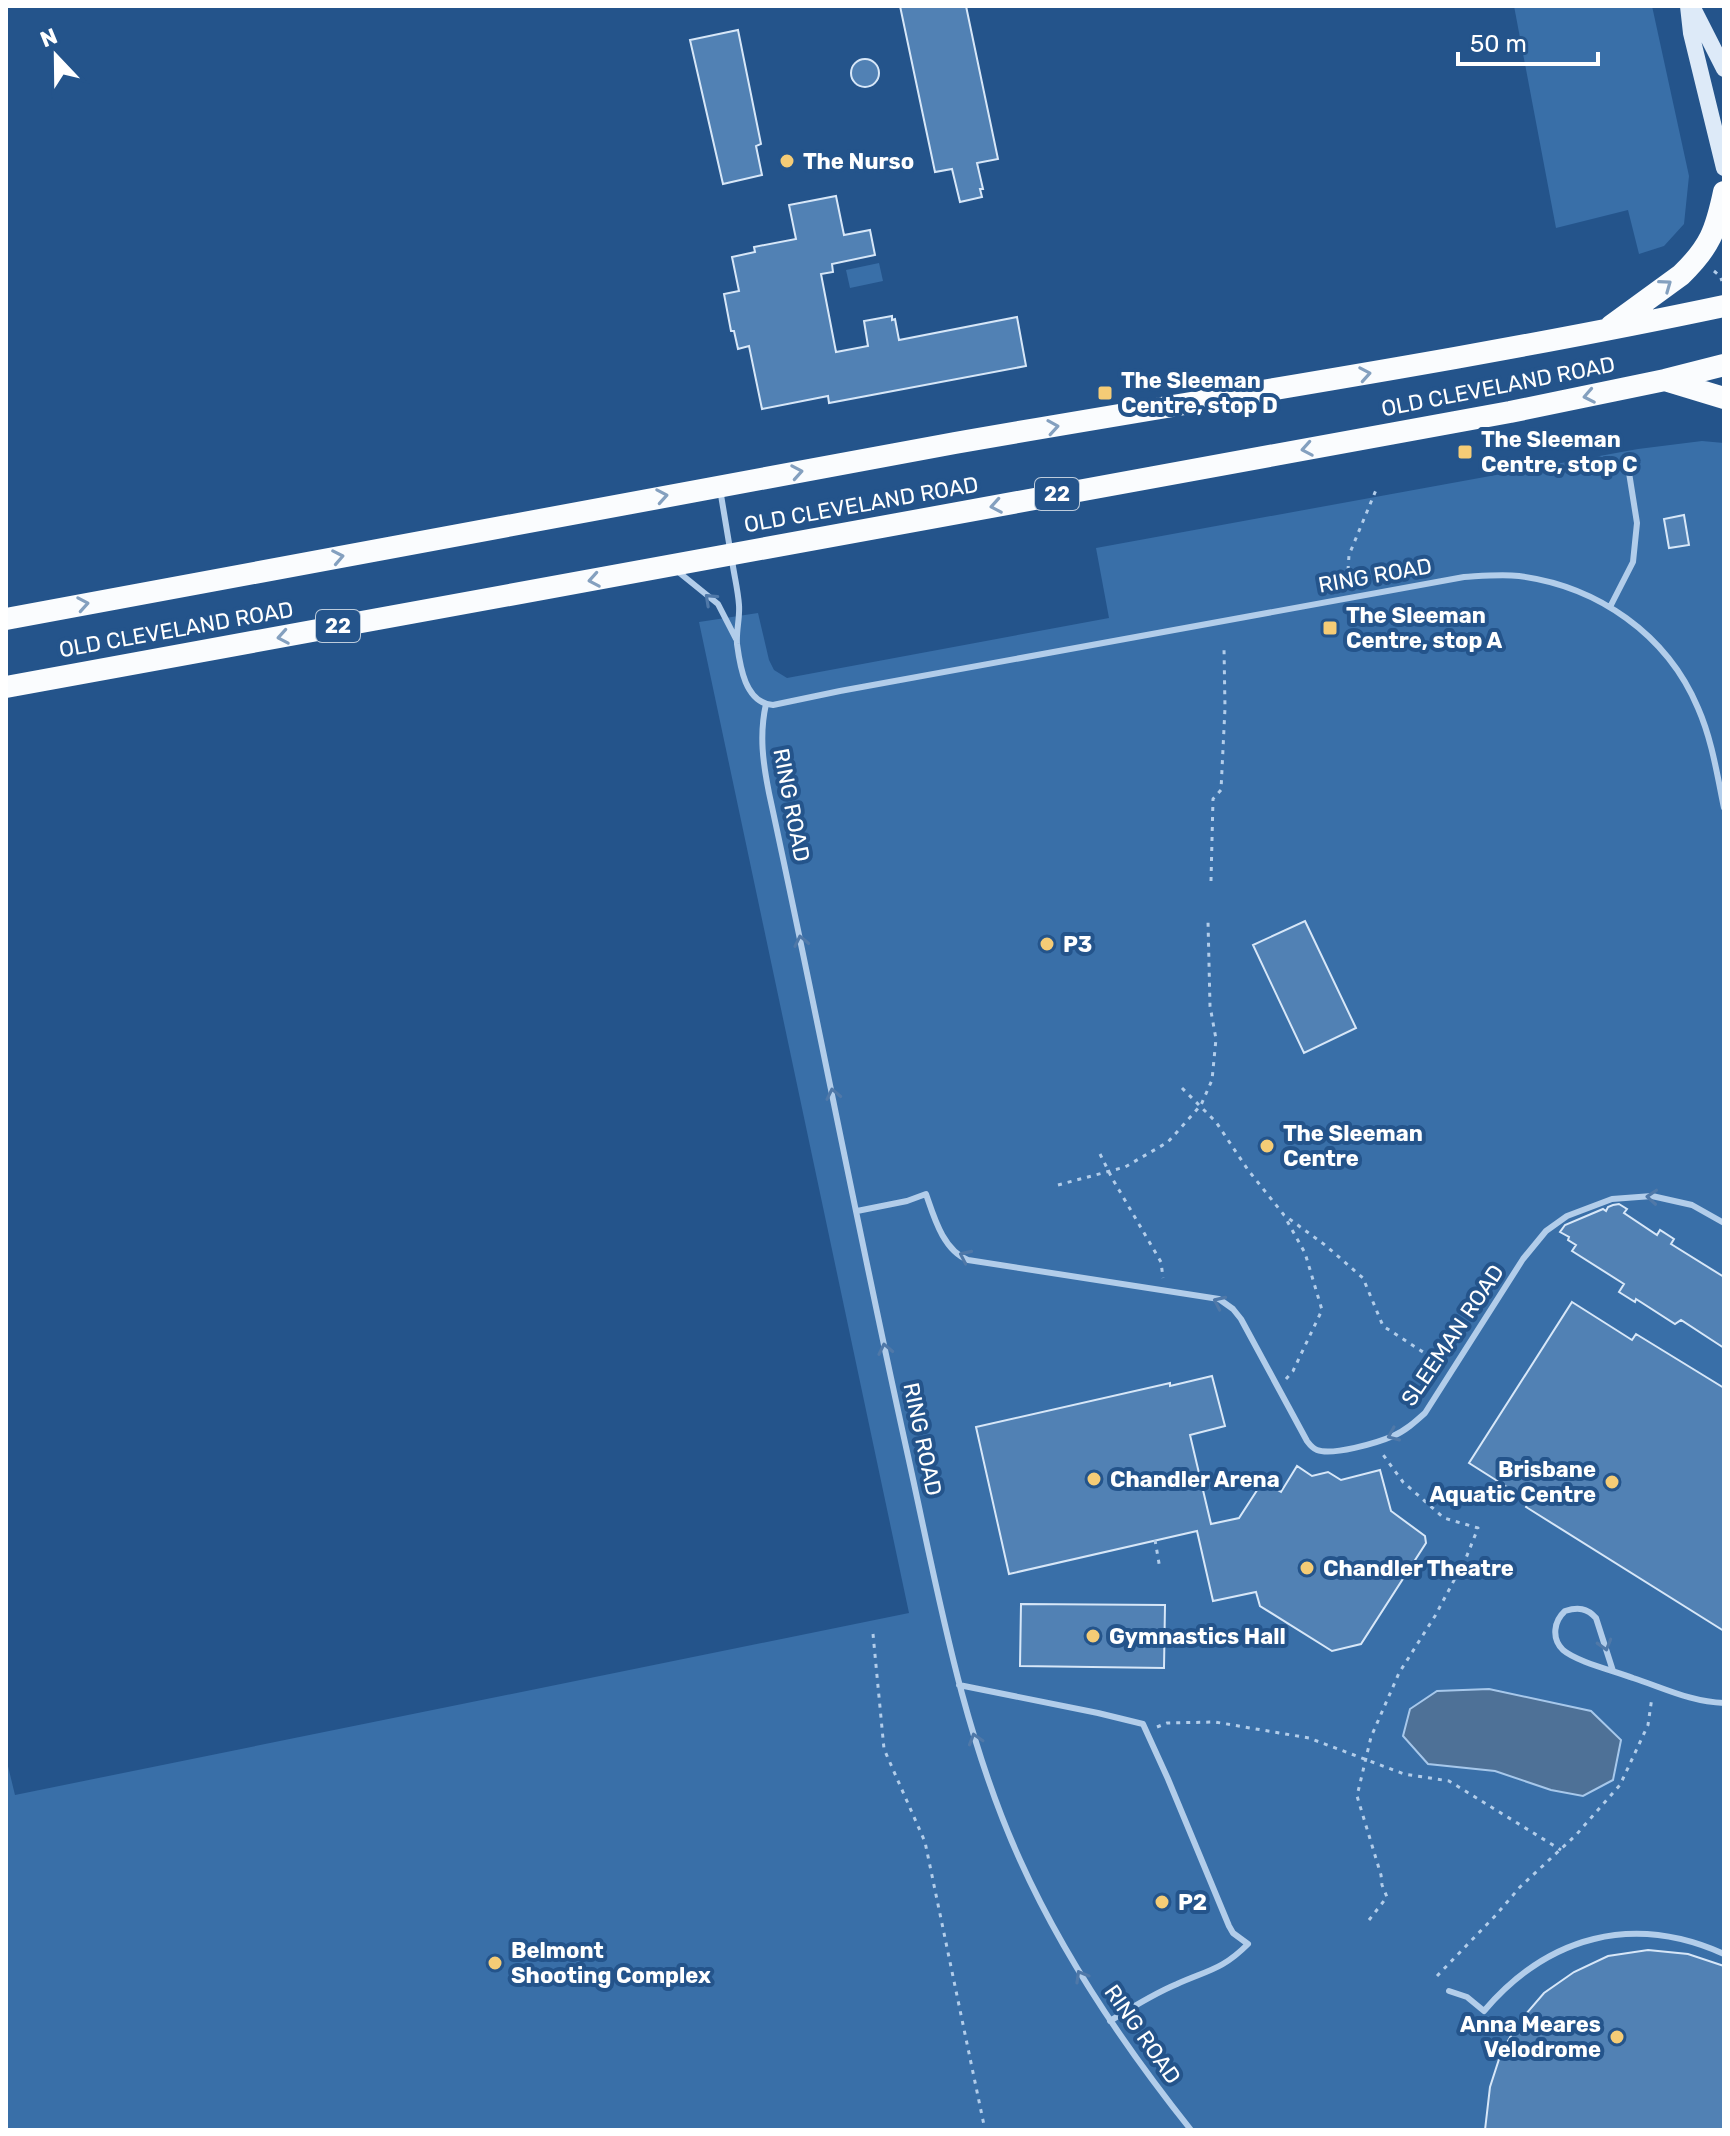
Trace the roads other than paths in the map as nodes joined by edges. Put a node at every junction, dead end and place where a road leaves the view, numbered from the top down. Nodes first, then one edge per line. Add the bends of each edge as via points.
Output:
1 (1690, 6) edge
2 (1724, 69) edge
3 (1724, 168) edge
4 (1724, 192) edge
5 (1724, 306) edge
6 (1603, 331) junction
7 (1724, 365) edge
8 (1665, 380) junction
9 (1724, 398) edge
10 (1627, 460) dead end
11 (720, 485) junction
12 (731, 555) junction
13 (670, 566) junction
14 (1610, 607) junction
15 (6, 619) edge
16 (737, 642) junction
17 (6, 687) edge
18 (766, 704) junction
19 (1724, 808) edge
20 (857, 1211) junction
21 (1724, 1223) edge
22 (1613, 1671) junction
23 (959, 1685) junction
24 (1724, 1703) edge
25 (1724, 1954) edge
26 (1449, 1991) dead end
27 (1110, 2021) junction
28 (1191, 2130) edge

1 - 2 main road
1 - 3 main road via 1691,33
6 -> 4 highway via 1690,266 1711,238
5 - 6 highway, OLD CLEVELAND ROAD
11 -> 6 highway, OLD CLEVELAND ROAD
7 - 8 highway, OLD CLEVELAND ROAD / 22
8 - 9 highway
8 -> 12 highway, OLD CLEVELAND ROAD / 22
10 - 14 lane via 1637,523 1633,562
11 - 12 lane
15 -> 11 highway, OLD CLEVELAND ROAD
12 - 13 highway, OLD CLEVELAND ROAD / 22
12 - 16 lane via 739,605
16 -> 13 lane via 718,604
13 -> 17 highway, OLD CLEVELAND ROAD / 22
14 - 18 lane, RING ROAD via 1543,580 1464,577
14 - 19 lane, RING ROAD via 1650,637 1687,684 1707,730
16 - 18 lane via 749,690
20 -> 18 lane, RING ROAD via 762,756
21 -> 20 lane, SLEEMAN ROAD via 1692,1205 1652,1196 1612,1199 1567,1216 1523,1259 1417,1421 1393,1436 1333,1451 1317,1450 1307,1441 1241,1319 1219,1299 968,1260 946,1242 926,1194
23 -> 20 lane, RING ROAD
22 -> 22 lane via 1559,1645 1555,1628 1565,1611 1583,1608 1596,1618
22 - 24 lane via 1692,1699
27 -> 23 lane, RING ROAD via 1020,1860
23 - 27 lane via 1143,1724 1229,1926 1248,1944 1214,1970 1159,1992
25 - 26 lane via 1666,1936 1610,1935 1540,1961 1484,2011
27 - 28 lane, RING ROAD

